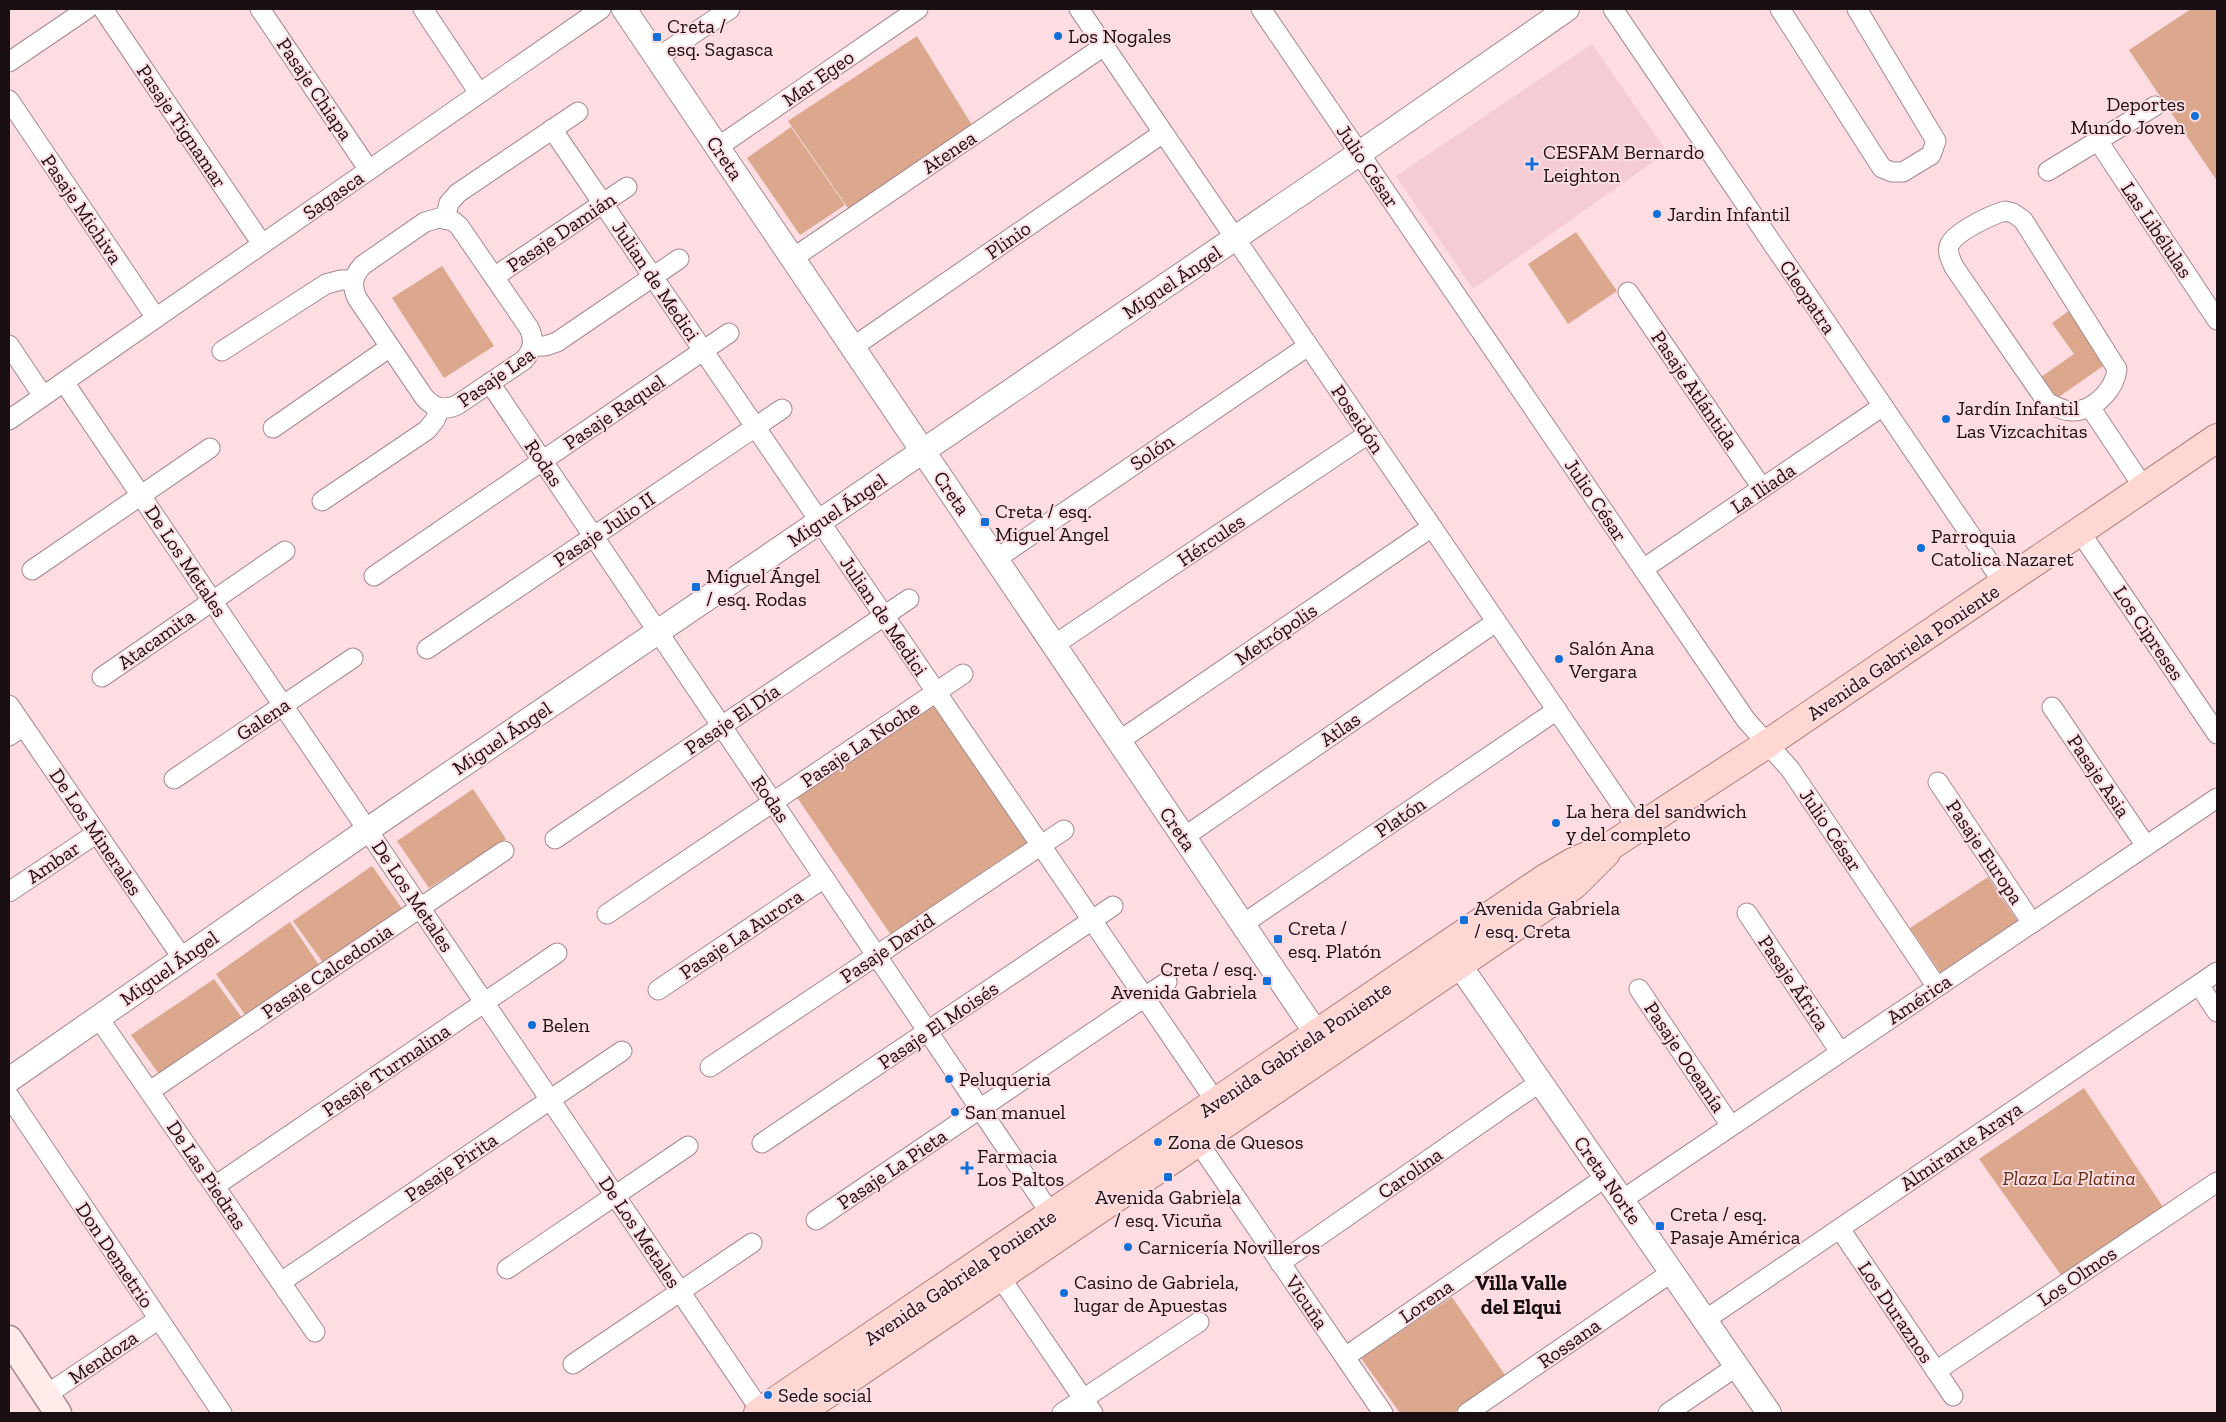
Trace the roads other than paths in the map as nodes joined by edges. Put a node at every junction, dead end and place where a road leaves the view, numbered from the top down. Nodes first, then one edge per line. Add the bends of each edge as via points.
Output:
1 (87, 9) edge
2 (103, 9) edge
3 (260, 9) edge
4 (423, 9) edge
5 (601, 9) edge
6 (624, 9) edge
7 (730, 9) edge
8 (918, 9) edge
9 (1079, 9) edge
10 (1261, 9) edge
11 (1567, 9) edge
12 (1612, 9) edge
13 (1780, 9) edge
14 (1856, 9) edge
15 (1104, 46) junction
16 (658, 58) junction
17 (9, 62) edge
18 (479, 93) junction
19 (9, 100) edge
20 (2155, 106) dead end
21 (578, 112) dead end
22 (552, 129) junction
23 (1163, 133) junction
24 (2098, 141) junction
25 (718, 147) junction
26 (1360, 153) junction
27 (369, 170) junction
28 (2048, 171) dead end
29 (627, 187) dead end
30 (602, 204) junction
31 (445, 219) junction
32 (1235, 238) junction
33 (262, 244) junction
34 (793, 258) junction
35 (679, 259) dead end
36 (494, 277) junction
37 (652, 277) junction
38 (354, 280) junction
39 (1628, 292) dead end
40 (156, 318) junction
41 (2217, 320) edge
42 (729, 333) dead end
43 (9, 345) edge
44 (533, 346) junction
45 (852, 346) junction
46 (1308, 346) junction
47 (390, 347) junction
48 (222, 351) dead end
49 (703, 351) junction
50 (64, 382) junction
51 (490, 383) junction
52 (43, 396) junction
53 (1882, 406) junction
54 (2090, 407) junction
55 (440, 408) junction
56 (782, 409) dead end
57 (9, 420) edge
58 (755, 427) junction
59 (273, 428) dead end
60 (1368, 434) junction
61 (2217, 438) edge
62 (210, 448) dead end
63 (923, 451) junction
64 (543, 461) junction
65 (1762, 488) junction
66 (2144, 488) junction
67 (141, 495) junction
68 (322, 501) dead end
69 (820, 522) junction
70 (1432, 528) junction
71 (2080, 532) junction
72 (594, 536) junction
73 (284, 550) dead end
74 (996, 559) junction
75 (1643, 569) junction
76 (32, 570) dead end
77 (374, 576) dead end
78 (2004, 584) junction
79 (910, 599) dead end
80 (212, 600) junction
81 (884, 616) junction
82 (1496, 622) junction
83 (658, 632) junction
84 (1054, 645) junction
85 (427, 649) dead end
86 (353, 658) dead end
87 (963, 674) dead end
88 (102, 677) dead end
89 (936, 692) junction
90 (9, 705) edge
91 (284, 705) junction
92 (2052, 707) dead end
93 (1556, 710) junction
94 (722, 726) junction
95 (16, 731) edge
96 (2217, 734) edge
97 (1119, 741) junction
98 (1767, 744) junction
99 (174, 779) dead end
100 (1938, 782) dead end
101 (2217, 798) edge
102 (773, 802) junction
103 (1637, 828) junction
104 (368, 830) junction
105 (1064, 830) dead end
106 (97, 833) junction
107 (1184, 837) junction
108 (555, 839) dead end
109 (1041, 846) junction
110 (2146, 846) junction
111 (504, 851) dead end
112 (824, 878) junction
113 (9, 892) edge
114 (1113, 906) dead end
115 (420, 908) junction
116 (1747, 913) dead end
117 (607, 914) dead end
118 (1092, 920) junction
119 (2032, 923) junction
120 (1243, 924) junction
121 (557, 953) dead end
122 (876, 956) junction
123 (1453, 956) junction
124 (183, 959) junction
125 (2217, 972) edge
126 (1167, 982) dead end
127 (2199, 985) junction
128 (1937, 987) junction
129 (1639, 988) dead end
130 (658, 990) dead end
131 (1144, 997) junction
132 (484, 1002) junction
133 (2217, 1012) edge
134 (98, 1017) junction
135 (928, 1031) junction
136 (1323, 1043) junction
137 (622, 1051) dead end
138 (1840, 1052) junction
139 (710, 1067) dead end
140 (9, 1080) edge
141 (1540, 1082) junction
142 (150, 1091) junction
143 (9, 1096) edge
144 (550, 1100) junction
145 (1216, 1102) junction
146 (980, 1109) junction
147 (1731, 1126) junction
148 (1198, 1142) junction
149 (762, 1143) dead end
150 (688, 1146) dead end
151 (1606, 1177) junction
152 (2217, 1182) edge
153 (215, 1186) junction
154 (616, 1196) junction
155 (1622, 1200) junction
156 (1052, 1214) junction
157 (816, 1220) dead end
158 (1840, 1229) junction
159 (752, 1243) dead end
160 (1280, 1263) junction
161 (507, 1269) dead end
162 (1672, 1272) junction
163 (1000, 1277) junction
164 (280, 1282) junction
165 (680, 1292) junction
166 (159, 1320) junction
167 (1705, 1320) junction
168 (1199, 1322) dead end
169 (315, 1332) dead end
170 (9, 1339) edge
171 (1345, 1357) junction
172 (573, 1364) dead end
173 (1737, 1366) junction
174 (1936, 1371) junction
175 (1953, 1396) dead end
176 (52, 1404) edge
177 (1088, 1406) edge
178 (760, 1412) edge
179 (222, 1413) edge
180 (799, 1413) edge
181 (1062, 1413) edge
182 (1383, 1413) edge
183 (1467, 1413) edge
184 (1668, 1413) edge
185 (1770, 1413) edge

1 - 17 street
2 - 33 street, Pasaje Tignamar
3 - 27 street, Pasaje Chiapa
4 - 18 street
5 - 18 street, Sagasca
6 - 16 street, Creta
7 - 16 street
8 - 25 street, Mar Egeo
9 - 15 street, Poseidón
10 - 26 street, Julio César
11 - 26 street, Miguel Ángel
12 - 53 street, Cleopatra
13 - 14 street via 1882,168 1903,172 1930,155 1936,141
15 - 23 street, Poseidón
15 - 34 street, Atenea
16 - 25 street, Creta
18 - 27 street, Sagasca
19 - 40 street, Pasaje Michiva
20 - 24 street
21 - 22 street
22 - 30 street, Julian de Medici
22 - 31 street via 458,193 449,203
23 - 32 street, Poseidón
23 - 45 street, Plinio
24 - 28 street
24 - 41 street, Las Libélulas
25 - 34 street, Creta
26 - 32 street, Miguel Ángel
26 - 75 street, Julio César
27 - 33 street, Sagasca
29 - 30 street, Pasaje Damián
30 - 36 street, Pasaje Damián
30 - 37 street, Julian de Medici
31 - 36 street via 459,226
31 - 38 street via 425,222 363,265
32 - 46 street, Poseidón
32 - 63 street, Miguel Ángel
33 - 40 street, Sagasca
34 - 45 street, Creta
35 - 37 street, Pasaje Lea
36 - 44 street via 529,328
37 - 44 street, Pasaje Lea via 557,342
37 - 49 street, Julian de Medici
38 - 47 street via 357,298
38 - 48 street via 326,284
39 - 65 street, Pasaje Atlántida
40 - 50 street, Sagasca
42 - 49 street, Pasaje Raquel
43 - 52 street
44 - 51 street, Pasaje Lea via 524,360
45 - 63 street, Creta
46 - 60 street, Poseidón
46 - 74 street, Solón
47 - 55 street via 428,402
47 - 59 street
49 - 58 street, Julian de Medici
49 - 64 street, Pasaje Raquel
50 - 52 street, Sagasca
50 - 67 street, De Los Metales
51 - 55 street, Pasaje Lea via 457,405
51 - 64 street, Rodas
52 - 57 street, Sagasca
53 - 65 street, La Iliada
53 - 78 street, Cleopatra
54 - 54 street via 2074,411 2060,409 2047,402 2036,388 1954,267 1948,252 1957,236 1992,215 2013,213 2023,220 2117,369 2109,389
54 - 66 street
55 - 68 street, Pasaje Lea via 426,430
56 - 58 street, Pasaje Julio II
58 - 69 street, Julian de Medici
58 - 72 street, Pasaje Julio II
60 - 70 street, Poseidón
60 - 84 street, Hércules
61 - 66 main road, Avenida Gabriela Poniente
62 - 67 street
63 - 69 street, Miguel Ángel
63 - 74 street, Creta
64 - 72 street, Rodas
64 - 77 street, Pasaje Raquel
65 - 75 street, La Iliada
66 - 71 main road, Avenida Gabriela Poniente
67 - 76 street
67 - 80 street, De Los Metales
69 - 81 street, Julian de Medici
69 - 83 street, Miguel Ángel
70 - 82 street, Poseidón
70 - 97 street, Metrópolis
71 - 78 main road, Avenida Gabriela Poniente
71 - 96 street, Los Cipreses
72 - 83 street, Rodas
72 - 85 street, Pasaje Julio II
73 - 80 street, Atacamita
74 - 84 street, Creta
75 - 98 street, Julio César via 1746,720
78 - 98 main road, Avenida Gabriela Poniente
79 - 81 street, Pasaje El Día
80 - 88 street, Atacamita
80 - 91 street, De Los Metales
81 - 89 street, Julian de Medici
81 - 94 street, Pasaje El Día
82 - 93 street, Poseidón
82 - 107 street, Atlas
83 - 94 street, Rodas
83 - 104 street, Miguel Ángel
84 - 97 street, Creta
86 - 91 street, Galena
87 - 89 street, Pasaje La Noche
89 - 102 street, Pasaje La Noche
89 - 109 street, Julian de Medici
90 - 95 street, De Los Minerales
91 - 99 street, Galena
91 - 104 street, De Los Metales
92 - 110 street, Pasaje Asia
93 - 103 street, Poseidón
93 - 120 street, Platón
94 - 102 street, Rodas
94 - 108 street, Pasaje El Día
95 - 106 street, De Los Minerales
97 - 107 street, Creta
98 - 103 main road, Avenida Gabriela Poniente
98 - 128 street, Julio César via 1790,769
100 - 119 street, Pasaje Europa
101 - 110 street, América
102 - 112 street, Rodas
102 - 117 street, Pasaje La Noche
103 - 123 main road, Avenida Gabriela Poniente via 1612,845 1575,884
104 - 115 street, De Los Metales
104 - 124 street, Miguel Ángel
105 - 109 street, Pasaje David
106 - 113 street, Ambar
106 - 124 street, De Los Minerales
107 - 120 street, Creta
109 - 118 street, Julian de Medici
109 - 122 street, Pasaje David
110 - 119 street, América
111 - 115 street, Pasaje Calcedonia
112 - 122 street, Rodas
112 - 130 street, Pasaje La Aurora
114 - 118 street, Pasaje El Moisés
115 - 132 street, De Los Metales
115 - 142 street, Pasaje Calcedonia
116 - 138 street, Pasaje África
118 - 131 street, Julian de Medici
118 - 135 street, Pasaje El Moisés
119 - 128 street, América
120 - 136 street, Creta
121 - 132 street, Pasaje Turmalina
122 - 135 street, Rodas
122 - 139 street, Pasaje David
123 - 136 main road, Avenida Gabriela Poniente
123 - 141 street, Creta Norte
124 - 134 street, Miguel Ángel
125 - 127 street, Almirante Araya
126 - 131 street, Pasaje La Pieta
127 - 133 street
127 - 158 street, Almirante Araya
128 - 138 street, América
129 - 147 street, Pasaje Oceanía
131 - 145 street, Julian de Medici
131 - 146 street, Pasaje La Pieta
132 - 144 street, De Los Metales
132 - 153 street, Pasaje Turmalina
134 - 140 street, Miguel Ángel
134 - 142 street, De Las Piedras
135 - 146 street, Rodas
135 - 149 street, Pasaje El Moisés
136 - 145 main road, Avenida Gabriela Poniente
136 - 148 main road, Avenida Gabriela Poniente
137 - 144 street, Pasaje Pirita
138 - 147 street, América
141 - 151 street, Creta Norte
141 - 160 street, Carolina
142 - 153 street, De Las Piedras
143 - 166 street, Don Demetrio
144 - 154 street, De Los Metales
144 - 164 street, Pasaje Pirita
145 - 156 main road, Avenida Gabriela Poniente
146 - 156 street, Rodas
146 - 157 street, Pasaje La Pieta
147 - 155 street, América
148 - 160 street, Vicuña
148 - 163 main road, Avenida Gabriela Poniente
150 - 154 street
151 - 155 street, Creta Norte
151 - 171 street, Lorena
152 - 174 street, Los Olmos
153 - 164 street, De Las Piedras
154 - 161 street
154 - 165 street, De Los Metales
155 - 162 street, Creta Norte
156 - 178 main road, Avenida Gabriela Poniente
158 - 167 street, Almirante Araya
158 - 174 street, Los Duraznos
159 - 165 street
160 - 171 street, Vicuña
162 - 167 street, Creta Norte
162 - 183 street, Rossana
163 - 177 street
163 - 180 main road, Avenida Gabriela Poniente
164 - 169 street, De Las Piedras
165 - 172 street
165 - 178 street, De Los Metales
166 - 176 street, Mendoza
166 - 179 street, Don Demetrio
167 - 173 street, Creta Norte
168 - 177 street
170 - 176 main road
171 - 182 street, Vicuña
173 - 184 street
173 - 185 street, Creta Norte
174 - 175 street, Los Duraznos
177 - 181 street

